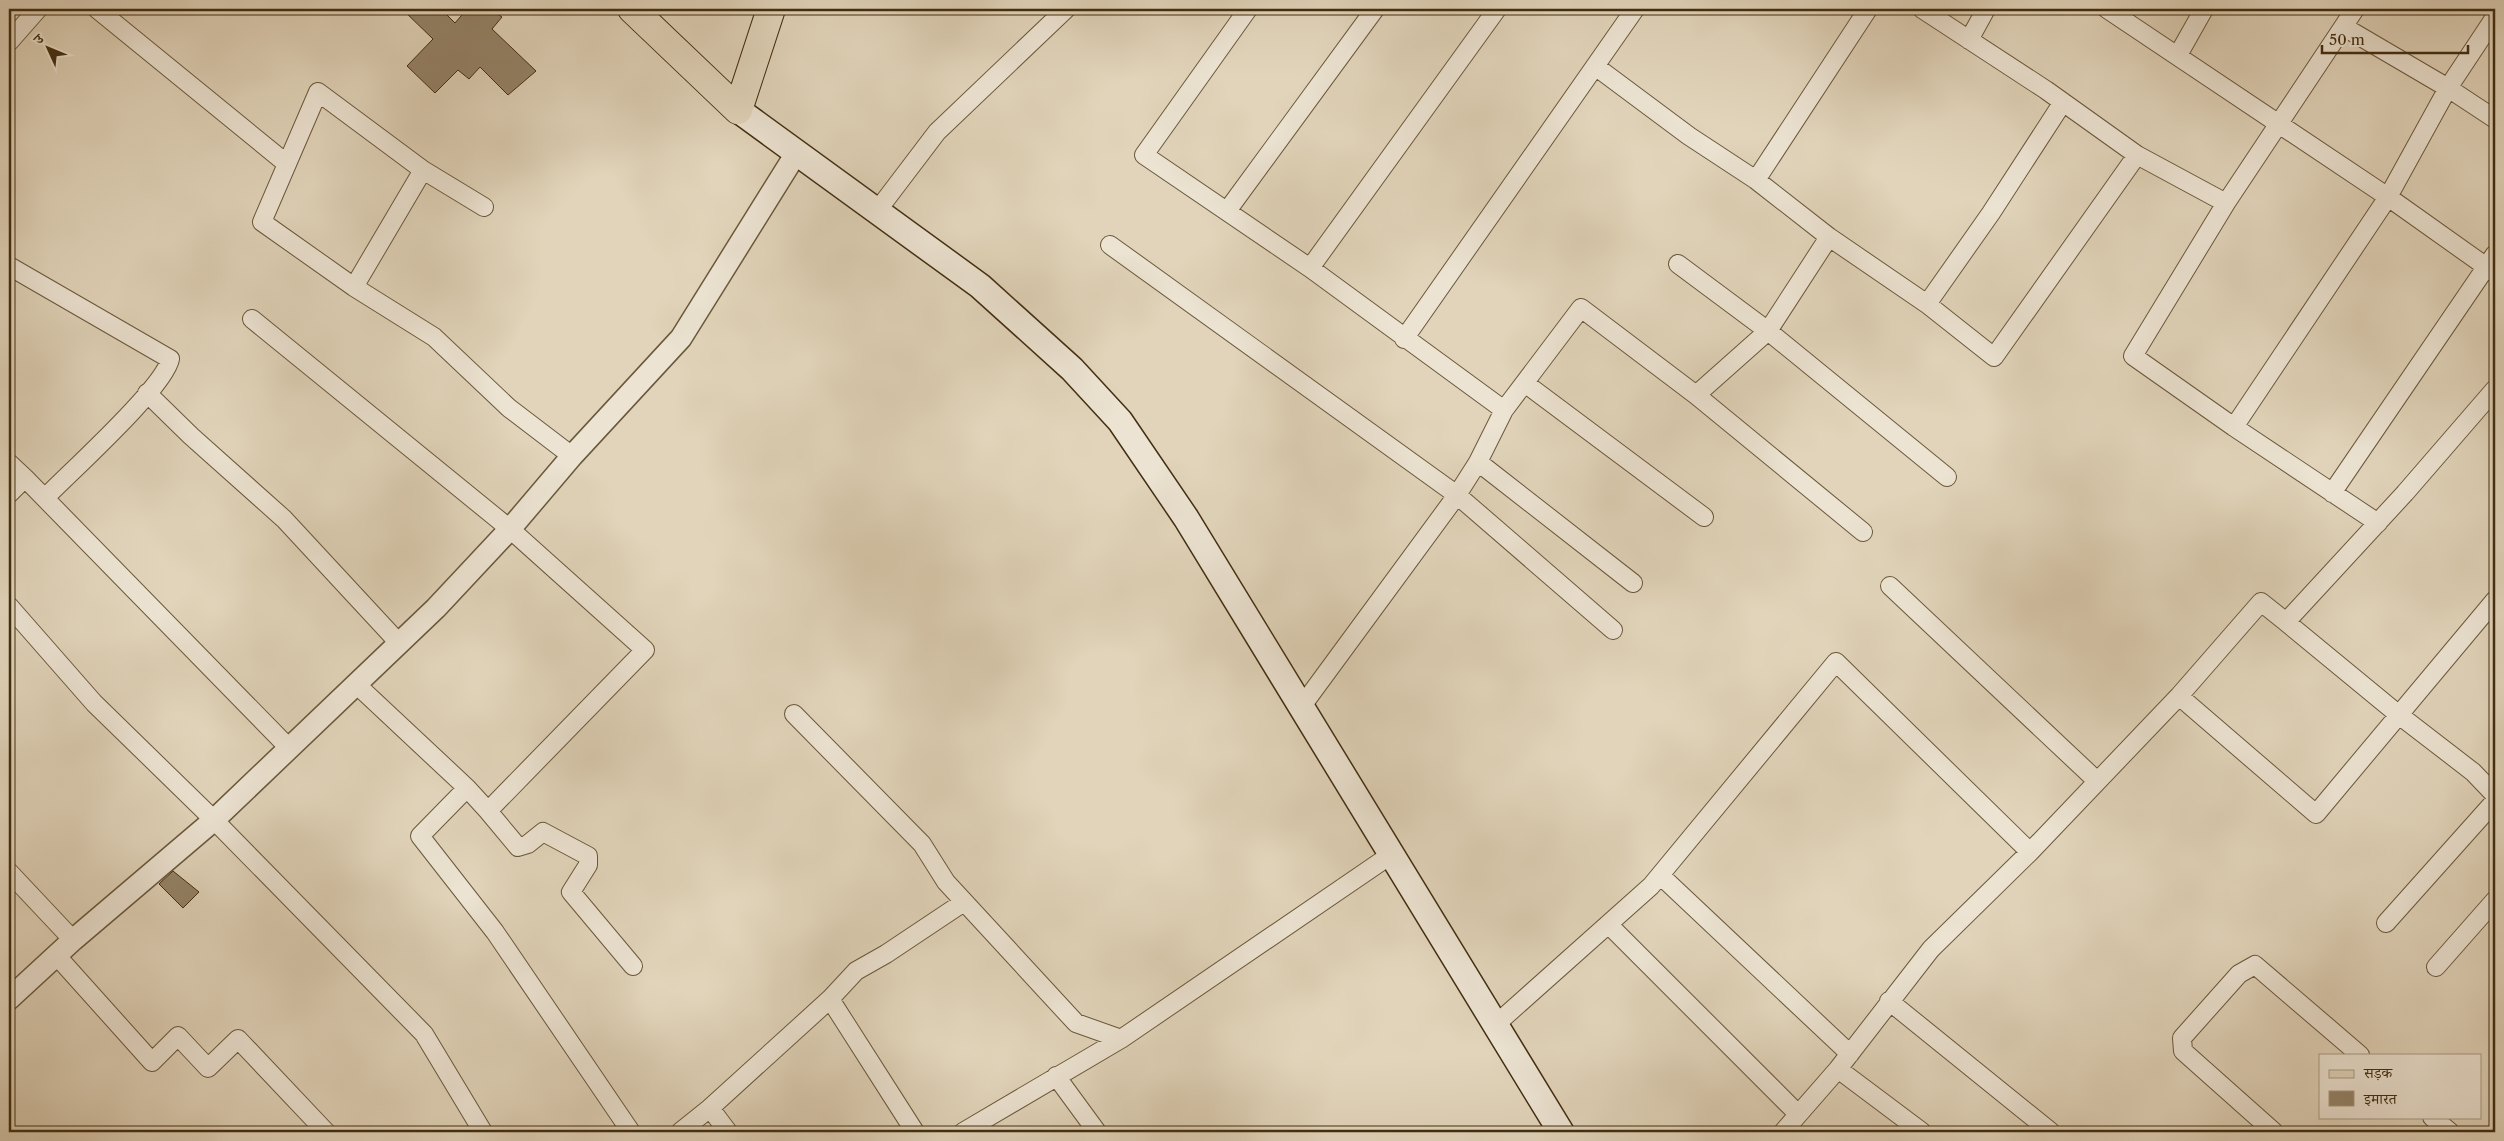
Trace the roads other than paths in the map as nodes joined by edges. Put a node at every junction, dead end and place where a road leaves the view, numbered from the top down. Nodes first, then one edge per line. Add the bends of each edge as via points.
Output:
1 (38, 9) edge
2 (97, 9) edge
3 (632, 9) edge
4 (772, 9) edge
5 (1066, 9) edge
6 (1248, 9) edge
7 (1375, 9) edge
8 (1497, 9) edge
9 (1635, 9) edge
10 (1868, 9) edge
11 (1922, 9) edge
12 (1986, 9) edge
13 (2107, 9) edge
14 (2204, 9) edge
15 (2355, 9) edge
16 (2495, 17) edge
17 (2344, 27) junction
18 (1969, 40) junction
19 (9, 42) edge
20 (2178, 55) junction
21 (1595, 66) junction
22 (2448, 88) junction
23 (2062, 102) junction
24 (738, 110) junction
25 (2495, 119) edge
26 (2279, 124) junction
27 (797, 152) junction
28 (2137, 155) junction
29 (287, 164) junction
30 (423, 170) junction
31 (1756, 180) junction
32 (2388, 197) junction
33 (2226, 203) junction
34 (484, 207) dead end
35 (877, 211) junction
36 (1227, 211) junction
37 (1829, 238) junction
38 (1110, 245) dead end
39 (1678, 264) dead end
40 (2492, 265) edge
41 (9, 266) edge
42 (1310, 268) junction
43 (354, 286) junction
44 (1927, 304) junction
45 (252, 319) dead end
46 (1768, 331) junction
47 (1404, 339) junction
48 (1526, 384) junction
49 (2495, 389) edge
50 (147, 393) junction
51 (1696, 395) junction
52 (1504, 410) junction
53 (2234, 427) junction
54 (572, 456) junction
55 (1478, 462) junction
56 (9, 463) edge
57 (1947, 477) dead end
58 (25, 478) junction
59 (2332, 493) junction
60 (9, 494) edge
61 (1457, 495) junction
62 (45, 498) junction
63 (1704, 517) dead end
64 (2378, 522) junction
65 (510, 529) junction
66 (1862, 532) dead end
67 (1633, 583) dead end
68 (1890, 586) dead end
69 (2495, 600) edge
70 (9, 606) edge
71 (2286, 622) junction
72 (1613, 630) dead end
73 (398, 642) junction
74 (357, 684) junction
75 (2179, 696) junction
76 (1302, 706) junction
77 (794, 714) dead end
78 (2399, 715) junction
79 (288, 748) junction
80 (2097, 781) junction
81 (467, 788) junction
82 (2495, 795) edge
83 (2495, 801) edge
84 (488, 811) junction
85 (214, 820) junction
86 (2030, 852) junction
87 (1392, 854) junction
88 (9, 872) edge
89 (1660, 875) junction
90 (2495, 900) edge
91 (964, 902) junction
92 (2386, 923) dead end
93 (1608, 924) junction
94 (73, 940) junction
95 (56, 955) junction
96 (633, 966) dead end
97 (2436, 967) dead end
98 (9, 998) edge
99 (830, 999) junction
100 (1889, 1001) junction
101 (1494, 1026) junction
102 (1121, 1039) junction
103 (1850, 1054) junction
104 (2359, 1054) edge
105 (1838, 1069) junction
106 (1056, 1076) junction
107 (710, 1108) junction
108 (1798, 1114) junction
109 (2433, 1118) edge
110 (326, 1132) edge
111 (483, 1132) edge
112 (631, 1132) edge
113 (680, 1132) edge
114 (728, 1132) edge
115 (915, 1132) edge
116 (964, 1132) edge
117 (1097, 1132) edge
118 (1561, 1132) edge
119 (1783, 1132) edge
120 (1922, 1132) edge
121 (2051, 1132) edge
122 (2274, 1132) edge
123 (2450, 1132) edge

1 - 19 street
2 - 29 street
3 - 24 main road
4 - 24 main road
5 - 35 street via 937,132
6 - 36 street via 1144,155
7 - 36 street
8 - 42 street
9 - 21 street
10 - 31 street
11 - 18 street
12 - 18 street
13 - 20 street
14 - 20 street
15 - 17 street
16 - 22 street
17 - 22 street
17 - 26 street
18 - 23 street
20 - 26 street
21 - 31 street via 1689,136
21 - 47 street
22 - 25 street
22 - 32 street
23 - 28 street
23 - 44 street via 1991,213
24 - 27 main road
26 - 32 street
26 - 33 street
27 - 35 main road
27 - 54 street via 682,338
28 - 33 street
28 - 44 street via 1994,357
29 - 30 street via 318,92
29 - 43 street via 262,222
30 - 34 street
30 - 43 street
31 - 37 street
32 - 40 street
32 - 53 street
33 - 53 street via 2133,356
35 - 76 main road via 980,286 1072,369 1120,421 1186,518
36 - 42 street
37 - 44 street
37 - 46 street
38 - 61 street
39 - 46 street
40 - 59 street
41 - 50 street via 170,359 168,369
42 - 47 street
43 - 54 street via 434,337 509,408
45 - 65 street
46 - 51 street
46 - 57 street
47 - 52 street
48 - 51 street via 1581,308
48 - 52 street
48 - 63 street
49 - 64 street
50 - 62 street
50 - 73 street via 284,519
51 - 66 street
52 - 55 street
53 - 59 street
54 - 65 street
55 - 61 street
55 - 67 street
56 - 58 street
58 - 60 street
58 - 62 street
59 - 64 street
61 - 72 street
61 - 76 street
62 - 79 street
64 - 71 street
65 - 73 street via 436,608
65 - 84 street via 645,650
68 - 80 street
69 - 78 street
70 - 85 street via 94,703
71 - 75 street via 2261,602
71 - 78 street
73 - 74 street
74 - 79 street
74 - 81 street
75 - 78 street via 2316,814
75 - 80 street
76 - 87 main road
77 - 91 street via 922,844 946,882
78 - 82 street via 2473,772
79 - 85 street
80 - 86 street
81 - 84 street
81 - 112 street via 420,836 495,932
83 - 92 street
84 - 96 street via 518,847 528,844 543,832 588,856 588,865 571,892
85 - 94 street
85 - 111 street via 424,1034
86 - 89 street via 1836,662
86 - 100 street via 1931,949
87 - 101 main road
87 - 102 street
88 - 94 street
89 - 93 street
89 - 103 street
90 - 97 street
91 - 99 street via 856,971
91 - 102 street via 1076,1022
93 - 101 street
93 - 108 street
94 - 95 street
95 - 98 street
95 - 110 street via 152,1062 178,1036 208,1068 238,1040
99 - 107 street
99 - 115 street
100 - 103 street
100 - 121 street
101 - 118 main road
102 - 106 street
103 - 105 street
104 - 122 street via 2255,965 2239,974 2182,1038 2183,1050
105 - 108 street
105 - 120 street
106 - 116 street
106 - 117 street
107 - 113 street
107 - 114 street
108 - 119 street
109 - 123 street

